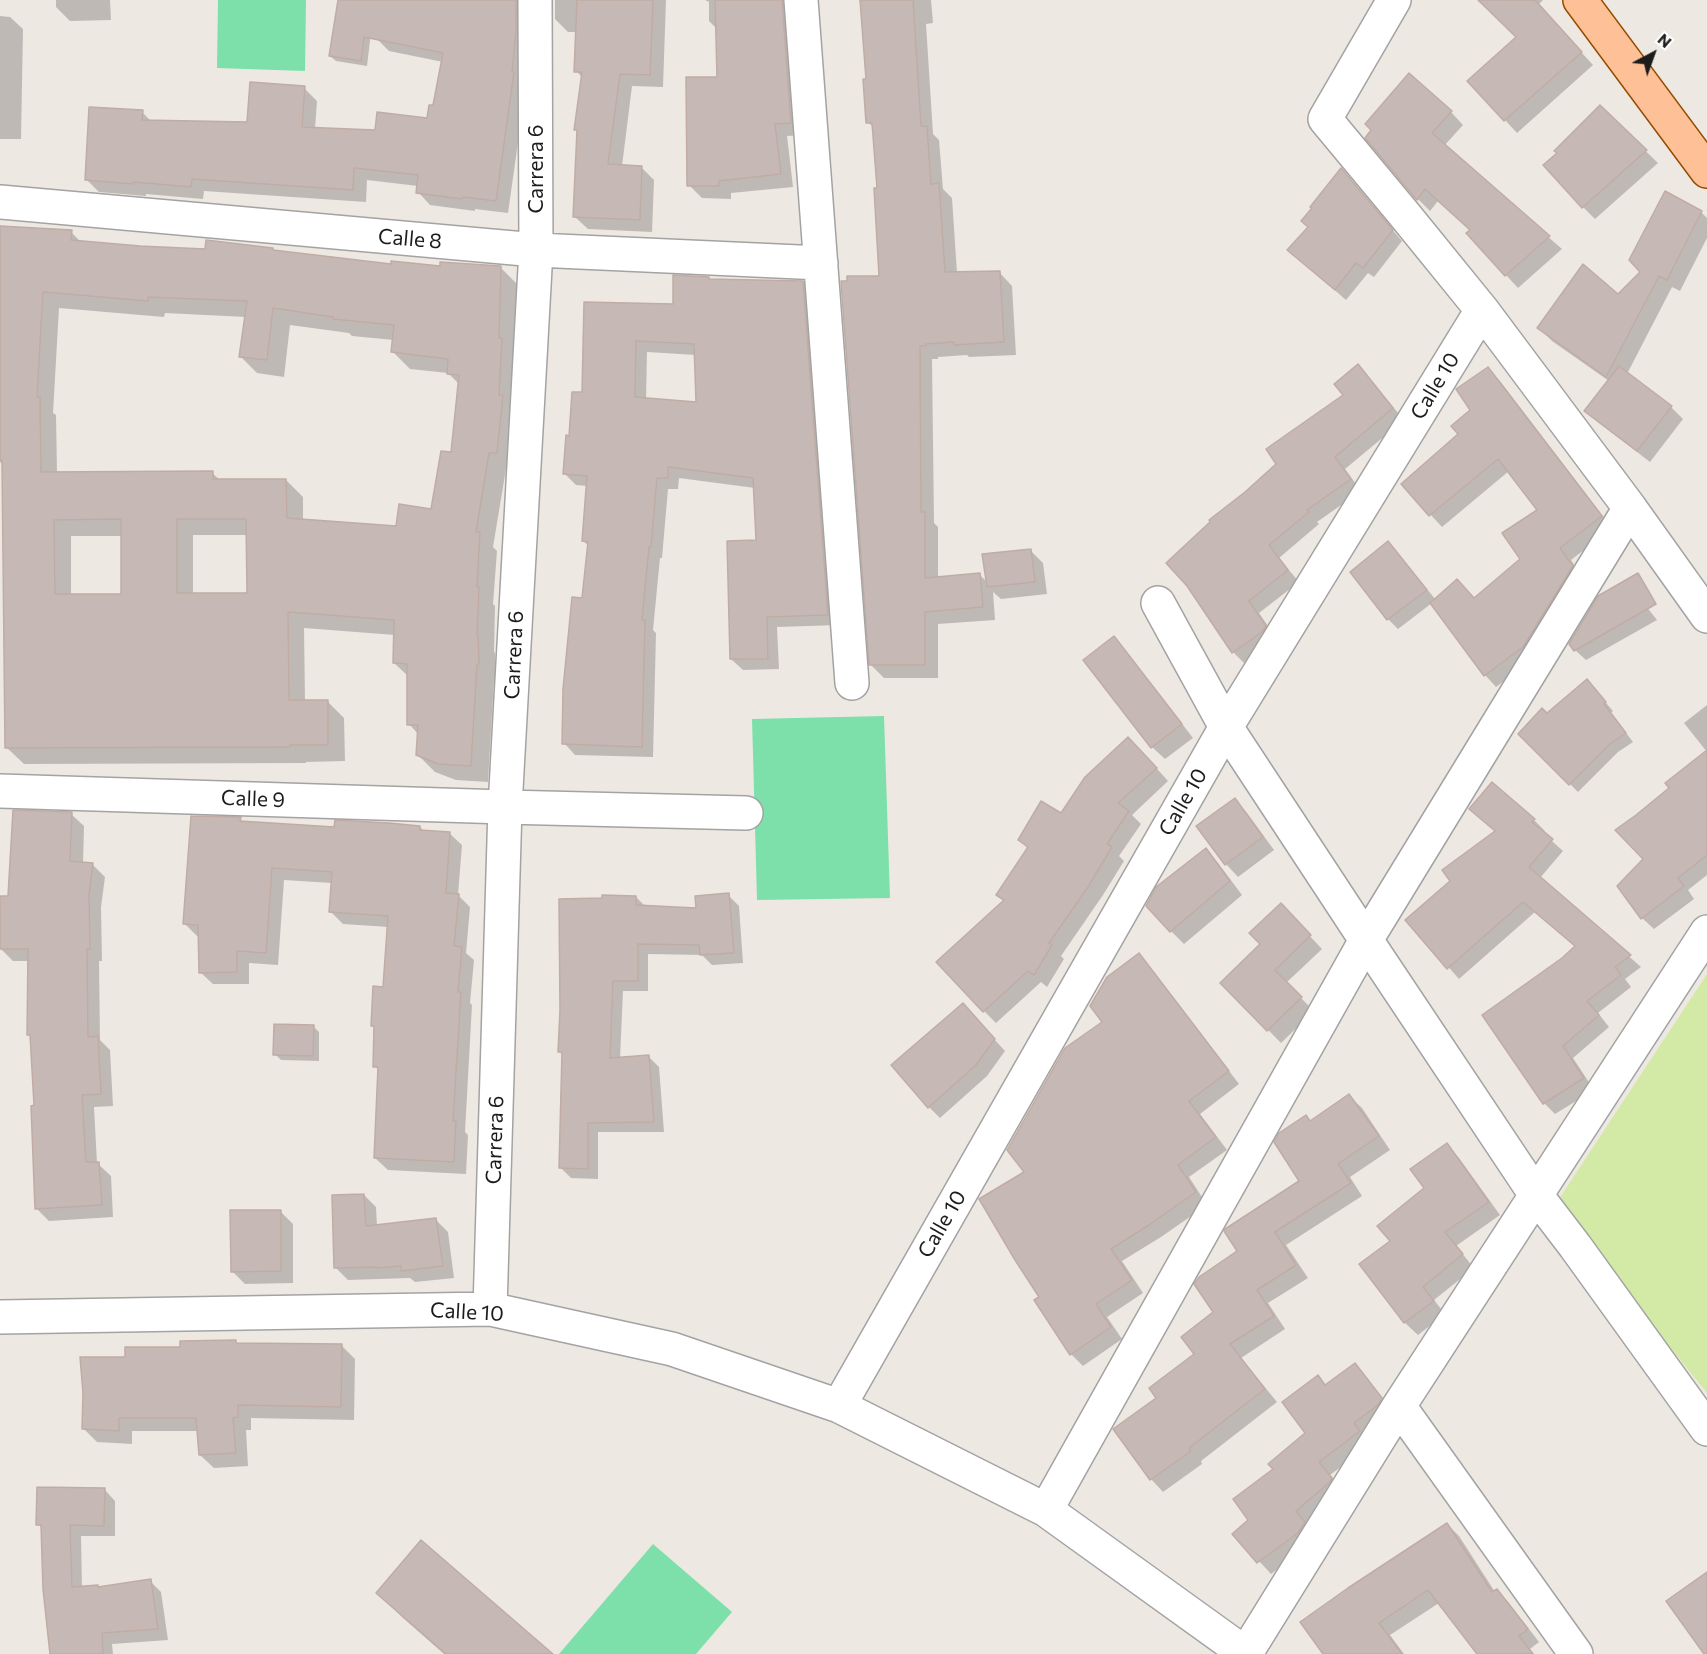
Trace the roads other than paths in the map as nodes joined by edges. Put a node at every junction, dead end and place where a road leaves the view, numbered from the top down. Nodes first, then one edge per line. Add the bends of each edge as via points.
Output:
1 (535, 0) edge
2 (801, 0) edge
3 (1394, 0) edge
4 (1580, 0) edge
5 (1707, 171) edge
6 (0, 202) edge
7 (536, 250) junction
8 (821, 263) junction
9 (1482, 310) junction
10 (1630, 508) junction
11 (1158, 603) dead end
12 (1707, 616) edge
13 (852, 683) dead end
14 (1226, 727) junction
15 (0, 791) edge
16 (505, 807) junction
17 (746, 813) dead end
18 (1707, 932) edge
19 (1366, 940) junction
20 (1536, 1195) junction
21 (490, 1309) junction
22 (0, 1317) edge
23 (838, 1406) junction
24 (1399, 1406) junction
25 (1707, 1429) edge
26 (1046, 1510) junction
27 (1246, 1654) edge
28 (1576, 1654) edge

1 - 7 street, Carrera 6
2 - 8 street
3 - 9 street via 1325,119
4 - 5 main road
6 - 7 street, Calle 8
7 - 8 street, Calle 8
7 - 16 street, Carrera 6
8 - 13 street
9 - 10 street
9 - 14 street, Calle 10
10 - 12 street
10 - 19 street
11 - 14 street
14 - 19 street
14 - 23 street, Calle 10
15 - 16 street, Calle 9
16 - 17 street, Calle 9
16 - 21 street, Carrera 6
18 - 20 street
19 - 20 street
19 - 26 street
20 - 24 street
20 - 25 street
21 - 22 street, Calle 10
21 - 23 street, Calle 10 via 672,1349
23 - 26 street
24 - 27 street
24 - 28 street
26 - 27 street

